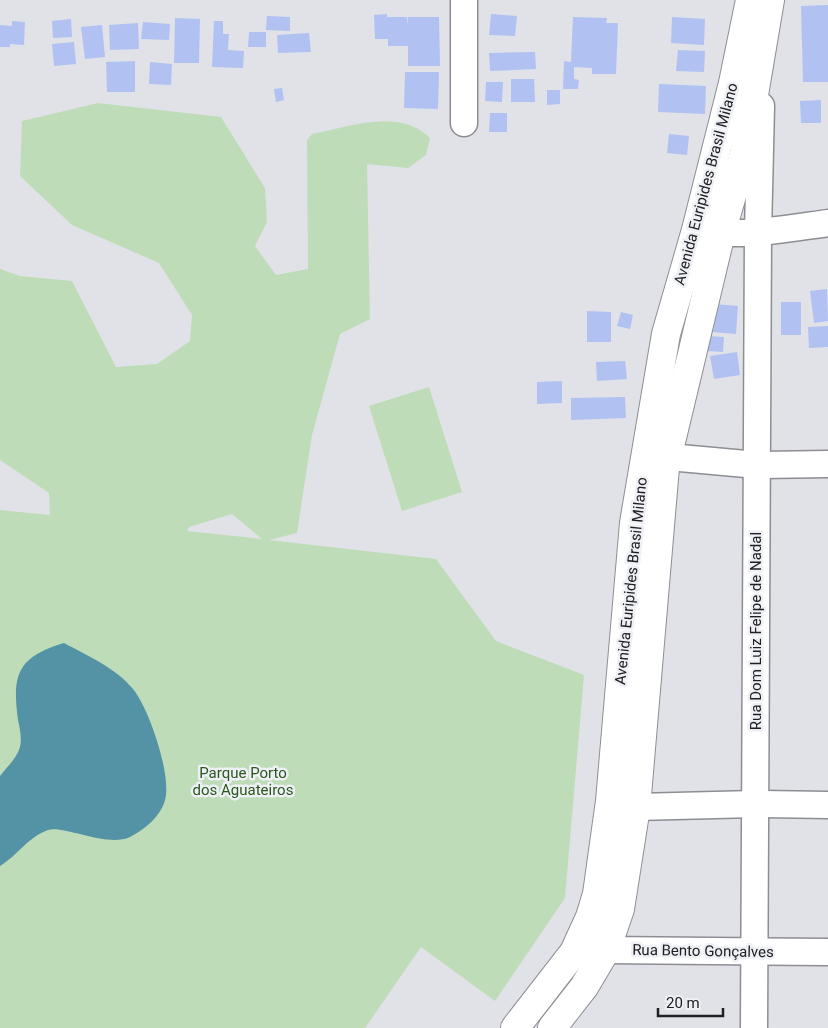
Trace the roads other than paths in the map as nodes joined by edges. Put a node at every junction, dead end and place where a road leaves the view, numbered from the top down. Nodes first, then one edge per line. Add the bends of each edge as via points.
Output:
1 (464, 0) edge
2 (750, 0) edge
3 (770, 0) edge
4 (763, 38) junction
5 (464, 123) dead end
6 (718, 144) junction
7 (744, 154) junction
8 (828, 223) edge
9 (708, 232) junction
10 (758, 233) junction
11 (656, 456) junction
12 (828, 464) edge
13 (757, 465) junction
14 (610, 801) junction
15 (755, 804) junction
16 (828, 806) edge
17 (636, 807) junction
18 (580, 942) junction
19 (606, 950) junction
20 (754, 952) junction
21 (828, 952) edge
22 (515, 1028) edge
23 (552, 1028) edge
24 (754, 1028) edge

1 - 5 street
2 - 6 main road, Avenida Euripides Brasil Milano
3 - 4 main road, Avenida Euripides Brasil Milano
4 - 7 main road, Avenida Euripides Brasil Milano
4 - 10 street, Rua Dom Luiz Felipe de Nadal
6 - 7 street
6 - 9 main road, Avenida Euripides Brasil Milano
7 - 9 main road, Avenida Euripides Brasil Milano
7 - 10 street, Rua Dom Luiz Felipe de Nadal
8 - 10 street
9 - 10 street
9 - 11 main road, Avenida Euripides Brasil Milano
10 - 13 street, Rua Dom Luiz Felipe de Nadal
11 - 13 street
11 - 14 main road, Avenida Euripides Brasil Milano via 634,523
11 - 17 main road, Avenida Euripides Brasil Milano
12 - 13 street
13 - 15 street, Rua Dom Luiz Felipe de Nadal
14 - 17 street
14 - 18 main road, Avenida Euripides Brasil Milano via 597,894
15 - 16 street
15 - 17 street
15 - 20 street, Rua Dom Luiz Felipe de Nadal
17 - 19 main road, Avenida Euripides Brasil Milano via 620,909
18 - 19 street, Rua Bento Gonçalves
18 - 22 main road, Avenida Euripides Brasil Milano
19 - 20 street, Rua Bento Gonçalves
19 - 23 main road, Avenida Euripides Brasil Milano via 584,987
20 - 21 street, Rua Bento Gonçalves
20 - 24 street, Rua Dom Luiz Felipe de Nadal

